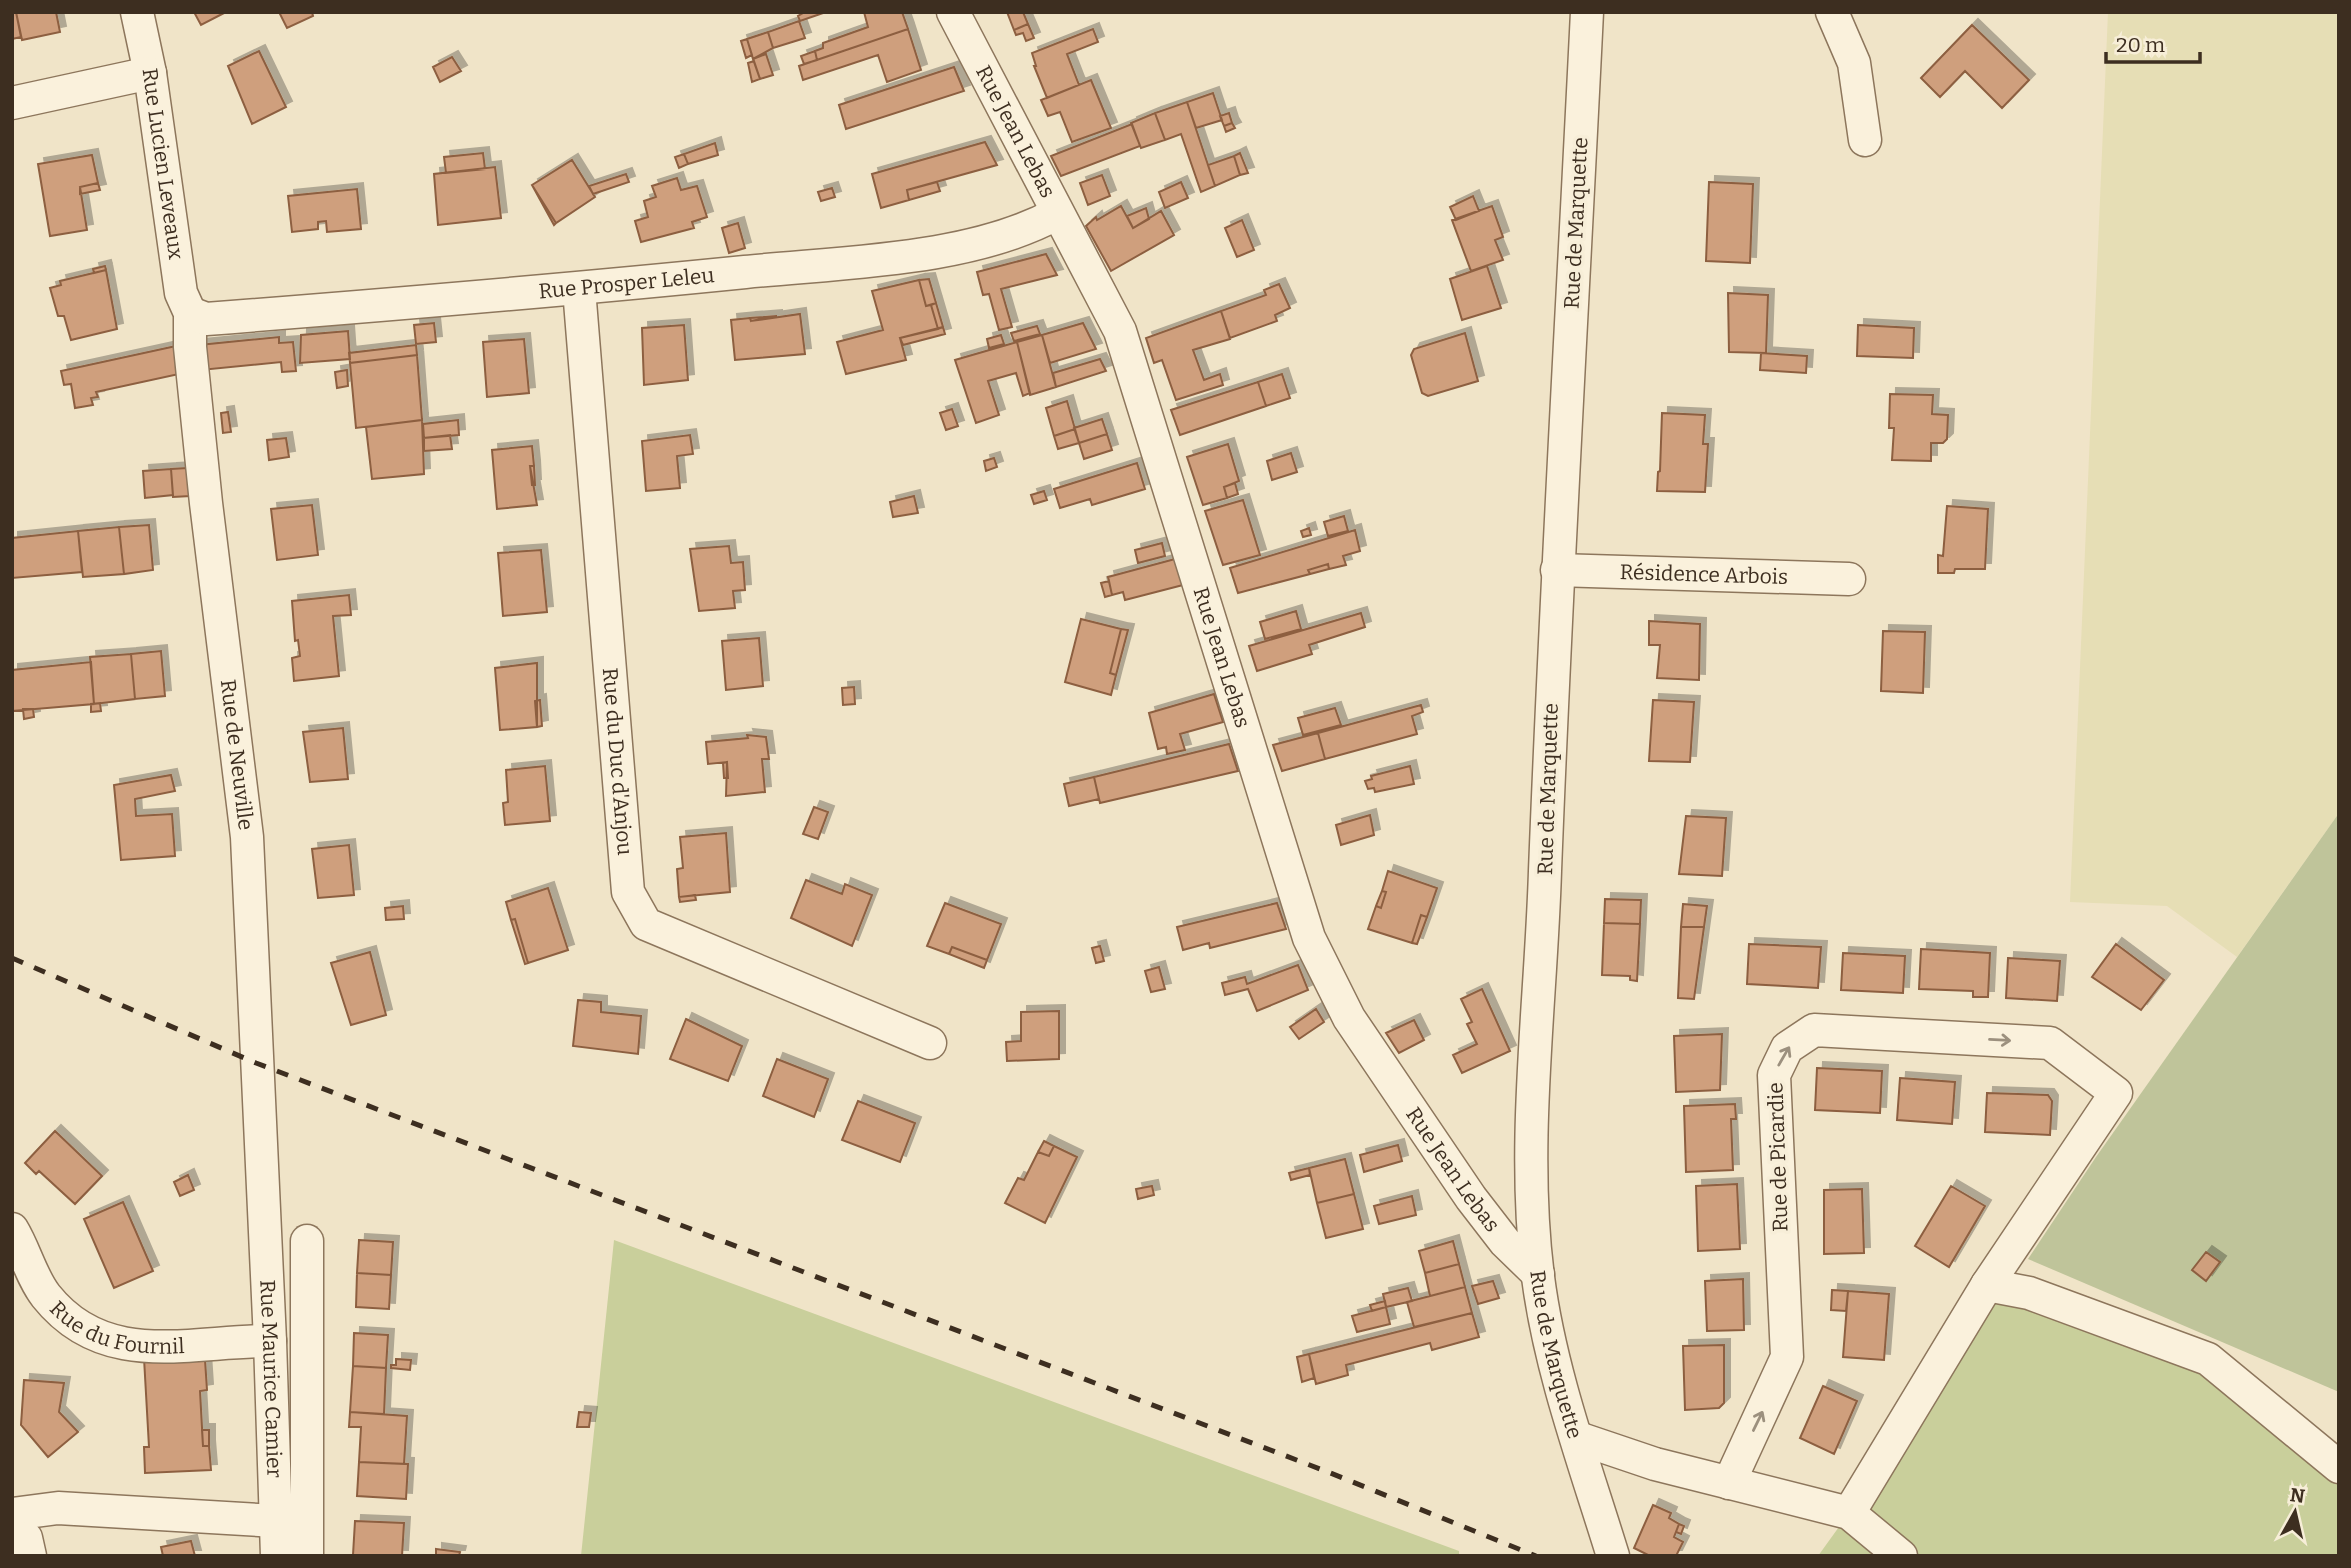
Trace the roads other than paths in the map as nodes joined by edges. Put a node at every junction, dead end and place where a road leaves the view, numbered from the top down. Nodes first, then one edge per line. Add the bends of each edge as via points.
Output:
1 (137, 12) edge
2 (953, 12) edge
3 (1587, 12) edge
4 (1832, 12) edge
5 (150, 73) junction
6 (12, 103) edge
7 (1866, 140) dead end
8 (1056, 214) junction
9 (579, 289) junction
10 (190, 313) junction
11 (1557, 570) junction
12 (1849, 579) dead end
13 (930, 1043) dead end
14 (263, 1199) joint
15 (12, 1229) edge
16 (307, 1241) dead end
17 (1538, 1274) junction
18 (1987, 1284) junction
19 (270, 1341) junction
20 (1578, 1438) junction
21 (2339, 1467) edge
22 (1729, 1483) junction
23 (1849, 1513) junction
24 (12, 1514) edge
25 (276, 1521) junction
26 (12, 1540) edge
27 (30, 1556) edge
28 (277, 1556) edge
29 (307, 1556) edge
30 (1613, 1556) edge
31 (1901, 1556) edge

1 - 5 street, Rue Lucien Leveaux
2 - 8 street, Rue Jean Lebas
3 - 11 street, Rue de Marquette
4 - 7 street via 1854,63
5 - 6 street
5 - 10 street, Rue Lucien Leveaux via 181,293
8 - 9 street, Rue Prosper Leleu via 1032,227 932,254
8 - 17 street, Rue Jean Lebas via 1120,331 1309,938 1349,1018 1471,1198 1505,1242
9 - 10 street, Rue Prosper Leleu via 206,319
9 - 13 street, Rue du Duc d'Anjou via 628,892 646,924
10 - 14 street, Rue de Neuville via 190,347 247,837
11 - 12 street, Résidence Arbois
11 - 17 street, Rue de Marquette via 1534,1132
14 - 19 street, Rue Maurice Camier
15 - 19 street, Rue du Fournil via 44,1294 89,1333 140,1348
16 - 29 street
17 - 20 street, Rue de Marquette via 1556,1364
18 - 21 street via 2029,1293 2208,1359
22 -> 18 street, Rue de Picardie via 1787,1357 1774,1075 1787,1048 1814,1030 2050,1043 2116,1093
18 - 23 street
19 - 25 street, Rue Maurice Camier
20 - 22 street
20 - 30 street, Rue de Marquette
22 - 23 street
23 - 31 street
24 - 25 street via 58,1508
25 - 28 street, Rue Maurice Camier
26 - 27 street via 26,1538

